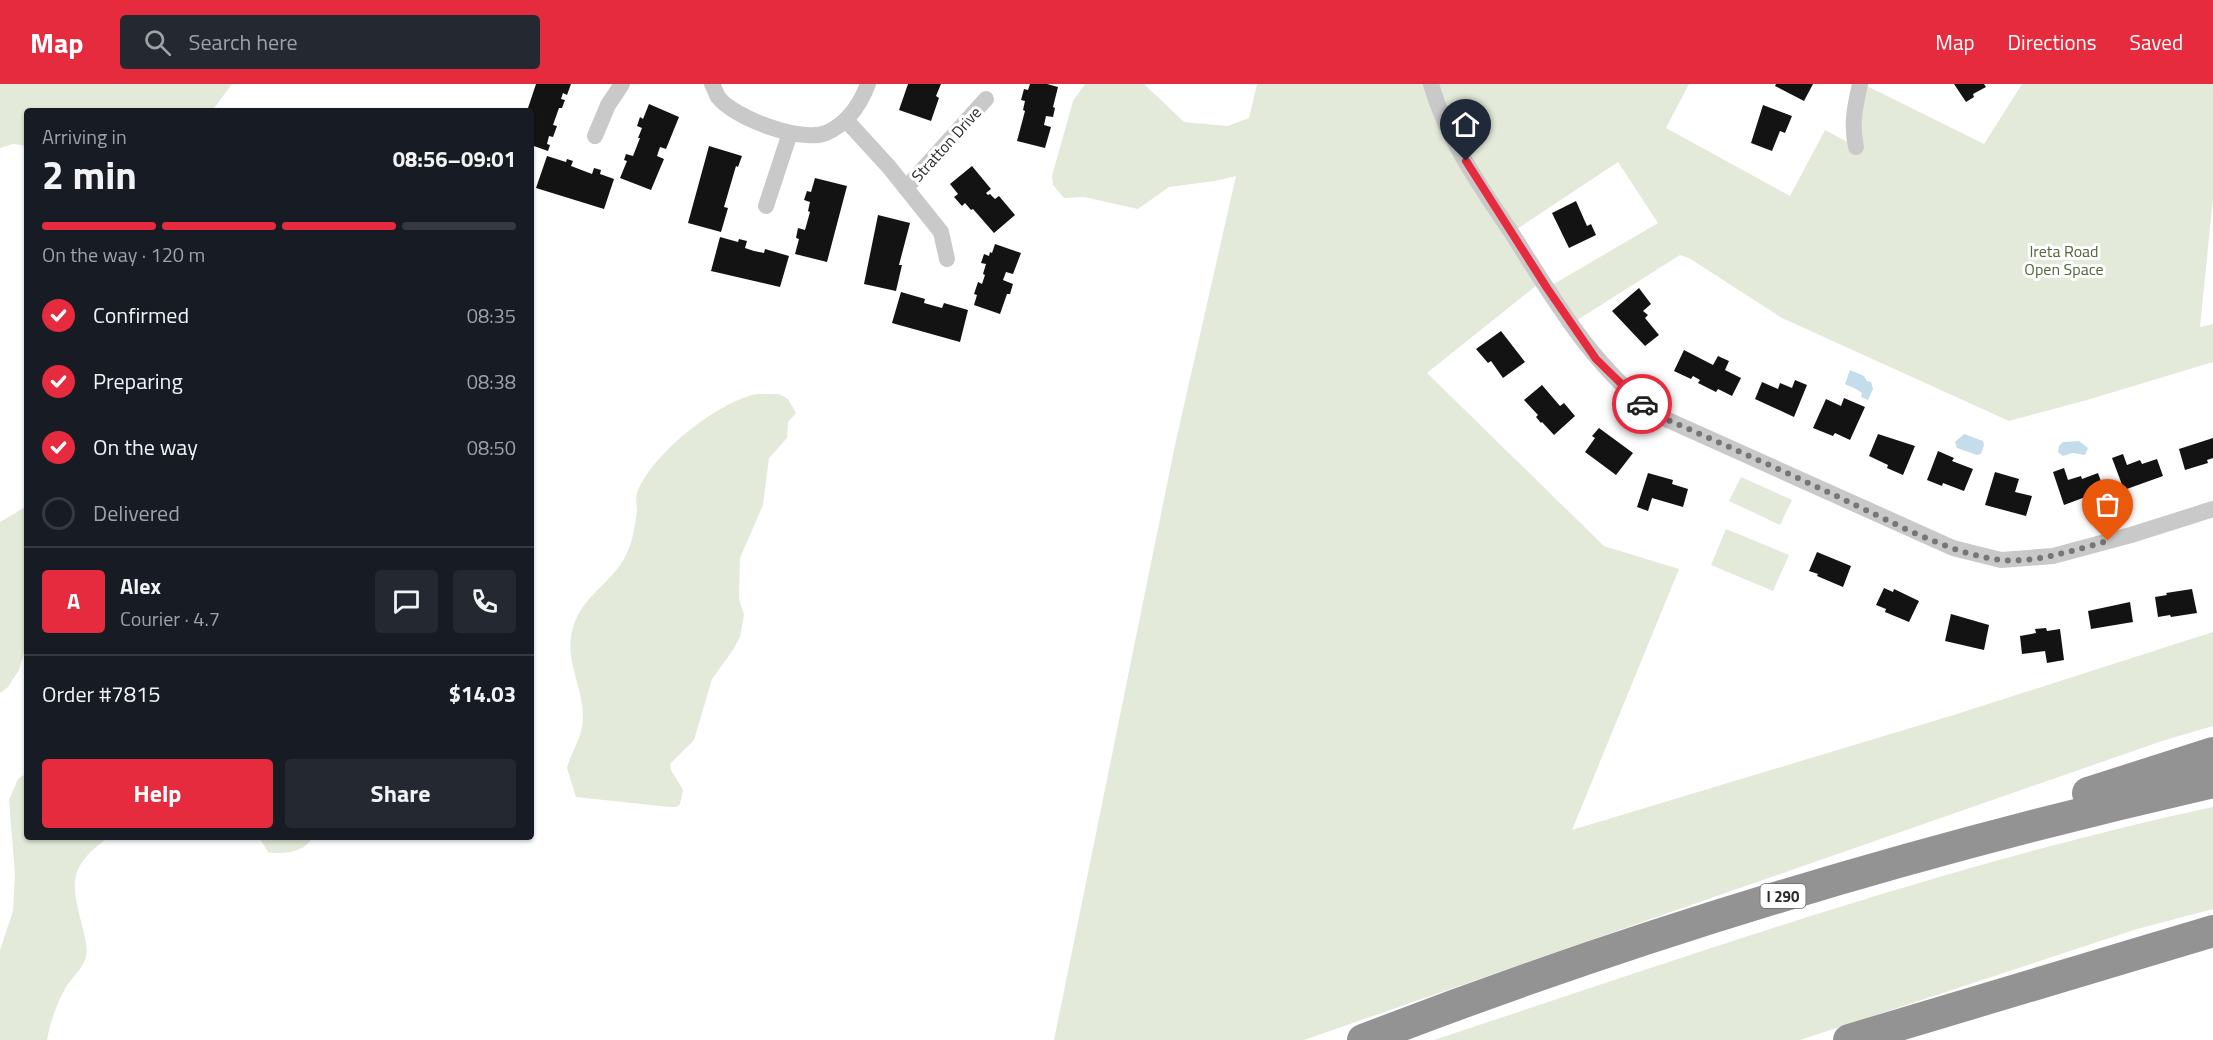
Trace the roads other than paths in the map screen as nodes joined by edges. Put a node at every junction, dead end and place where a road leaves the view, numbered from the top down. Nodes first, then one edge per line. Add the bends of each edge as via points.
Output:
1 (622, 84) edge
2 (712, 84) edge
3 (868, 84) edge
4 (1431, 84) edge
5 (1860, 84) edge
6 (986, 99) dead end
7 (846, 120) junction
8 (790, 133) junction
9 (595, 136) dead end
10 (1856, 147) dead end
11 (906, 188) junction
12 (766, 206) dead end
13 (947, 259) dead end
14 (2213, 509) edge
15 (2213, 753) edge
16 (2213, 782) edge
17 (1921, 856) junction
18 (2213, 931) edge
19 (1362, 1040) edge
20 (1849, 1040) edge

1 - 9 street
2 - 8 street via 718,97 728,105
3 - 7 street
4 - 14 street via 1438,110 1457,145 1554,299 1596,359 1659,416 1953,548 2001,560 2053,556
5 - 10 street via 1852,130
6 - 11 street, Stratton Drive
7 - 8 street via 825,133
7 - 11 street, Stratton Drive
8 - 12 street
11 - 13 street, Stratton Drive via 941,232
15 - 17 highway via 2013,818
16 - 17 highway, I 290
17 - 19 highway, I 290 via 1605,952
18 - 20 highway

